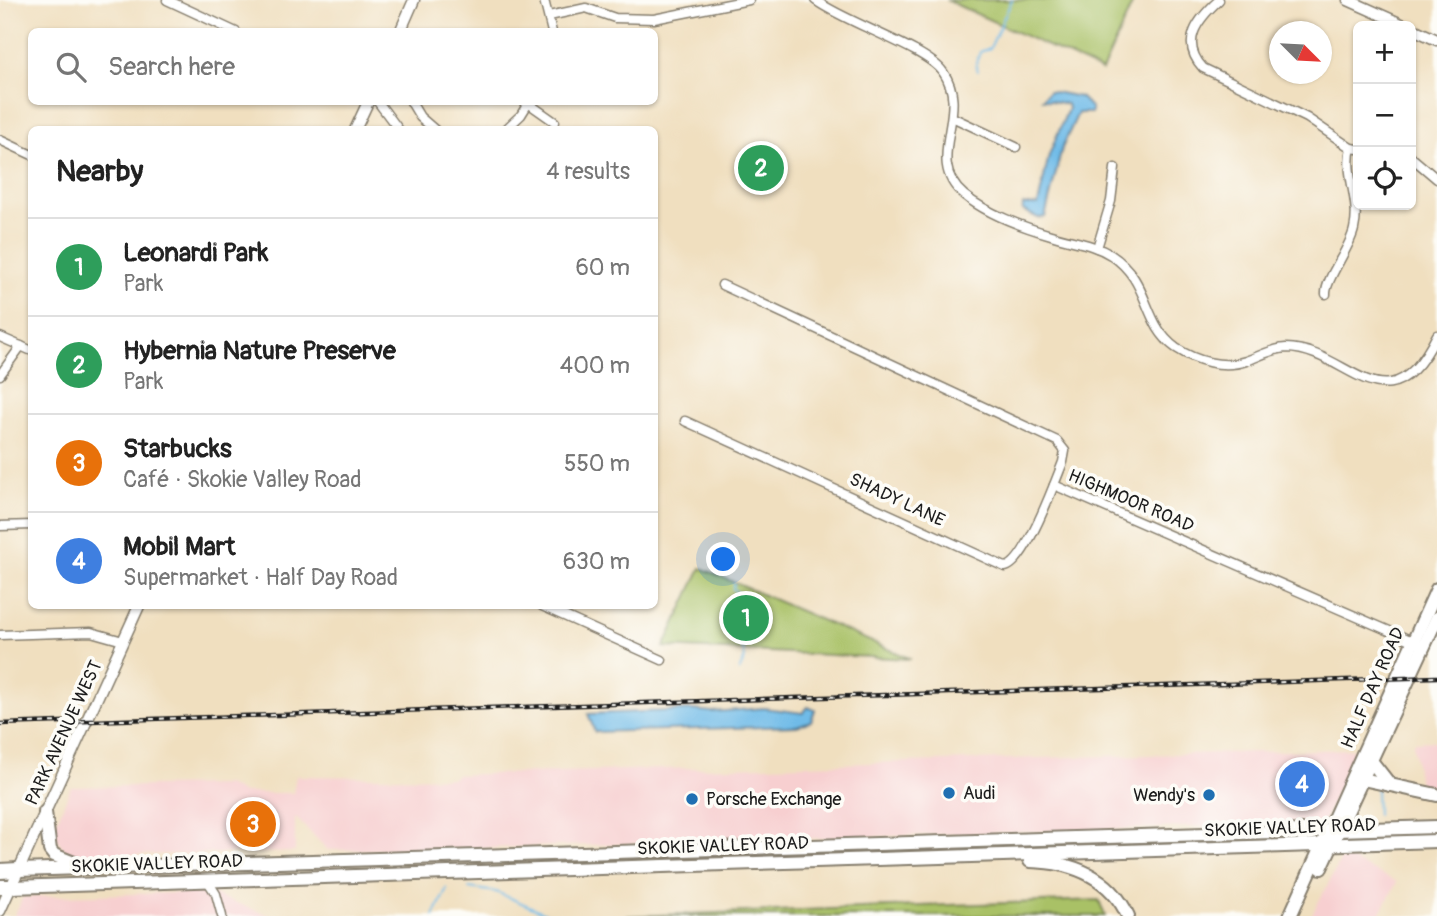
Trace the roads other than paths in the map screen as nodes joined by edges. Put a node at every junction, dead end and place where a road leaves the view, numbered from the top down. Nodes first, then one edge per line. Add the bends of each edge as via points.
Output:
1 (167, 0) edge
2 (414, 0) edge
3 (544, 0) edge
4 (749, 0) edge
5 (815, 0) edge
6 (1219, 0) edge
7 (1352, 1) edge
8 (550, 16) junction
9 (1396, 21) edge
10 (227, 28) edge
11 (402, 28) edge
12 (552, 28) edge
13 (1416, 30) edge
14 (1437, 40) edge
15 (367, 105) edge
16 (381, 105) edge
17 (413, 105) edge
18 (526, 105) edge
19 (533, 105) edge
20 (954, 118) junction
21 (555, 122) dead end
22 (357, 126) edge
23 (397, 126) edge
24 (431, 126) edge
25 (508, 126) edge
26 (0, 141) edge
27 (1016, 147) dead end
28 (1353, 147) edge
29 (1353, 150) edge
30 (28, 153) edge
31 (1416, 161) edge
32 (1115, 168) dead end
33 (1437, 179) edge
34 (1353, 182) edge
35 (1356, 210) edge
36 (1097, 248) junction
37 (722, 285) dead end
38 (1326, 294) dead end
39 (1437, 335) edge
40 (0, 337) edge
41 (21, 346) junction
42 (28, 349) edge
43 (0, 375) edge
44 (685, 421) dead end
45 (1054, 485) junction
46 (28, 525) edge
47 (0, 526) edge
48 (1437, 589) edge
49 (138, 609) edge
50 (549, 609) edge
51 (1437, 618) edge
52 (0, 635) edge
53 (123, 641) junction
54 (1419, 644) junction
55 (662, 660) dead end
56 (1372, 762) junction
57 (1359, 779) junction
58 (1393, 788) junction
59 (1437, 795) edge
60 (45, 812) junction
61 (1437, 827) edge
62 (1327, 831) junction
63 (1341, 831) junction
64 (1437, 841) edge
65 (1328, 844) junction
66 (928, 856) junction
67 (89, 868) junction
68 (18, 870) junction
69 (0, 871) edge
70 (207, 880) junction
71 (6, 887) edge
72 (0, 911) edge
73 (222, 916) edge
74 (1128, 916) edge
75 (1290, 916) edge
76 (1299, 916) edge

1 - 10 street
2 - 11 street
3 - 8 street
4 - 8 street via 655,19 613,17 579,8
5 - 20 street via 937,65 953,91
6 - 28 street via 1194,27 1191,40 1196,60 1212,74 1326,129
7 - 9 street
8 - 12 street
13 - 14 street
15 - 22 street
16 - 23 street
17 - 24 street
18 - 25 street
19 - 21 street
20 - 27 street
20 - 36 street via 945,151 947,169 973,201 1042,232
26 - 30 street
29 - 34 street via 1348,160
31 - 33 street
32 - 36 street
35 - 38 street via 1346,254 1328,282
36 - 39 street via 1139,282 1161,334 1204,361 1238,363 1289,348 1366,380 1392,381 1419,366
37 - 45 street, HIGHMOOR ROAD via 1057,442 1065,451
40 - 41 street
41 - 42 street
41 - 43 street
44 - 45 street, SHADY LANE via 1005,567 1017,562
45 - 54 street, HIGHMOOR ROAD
46 - 47 street
48 - 54 main road, HALF DAY ROAD
49 - 53 street, PARK AVENUE WEST
50 - 55 street
51 - 54 main road, HALF DAY ROAD
52 - 53 street via 91,632
53 - 60 street, PARK AVENUE WEST
54 - 56 main road, HALF DAY ROAD
54 - 57 main road, HALF DAY ROAD
56 - 57 main road, HALF DAY ROAD
56 - 58 main road
57 - 58 main road
57 - 62 main road, HALF DAY ROAD
57 - 63 main road, HALF DAY ROAD
58 - 59 main road
60 - 67 main road via 50,850
60 - 68 street, PARK AVENUE WEST
61 - 63 main road, SKOKIE VALLEY ROAD
62 - 63 main road, SKOKIE VALLEY ROAD
62 - 65 main road, HALF DAY ROAD
62 - 67 main road, SKOKIE VALLEY ROAD
63 - 65 main road, HALF DAY ROAD
64 - 65 main road, SKOKIE VALLEY ROAD
65 - 66 main road, SKOKIE VALLEY ROAD
65 - 75 main road, HALF DAY ROAD
65 - 76 main road, HALF DAY ROAD
66 - 70 main road, SKOKIE VALLEY ROAD
66 - 74 main road via 1070,864 1105,885
67 - 68 main road, SKOKIE VALLEY ROAD
68 - 69 highway
68 - 71 street, PARK AVENUE WEST
70 - 71 main road, SKOKIE VALLEY ROAD
70 - 73 street
71 - 72 street, PARK AVENUE WEST

